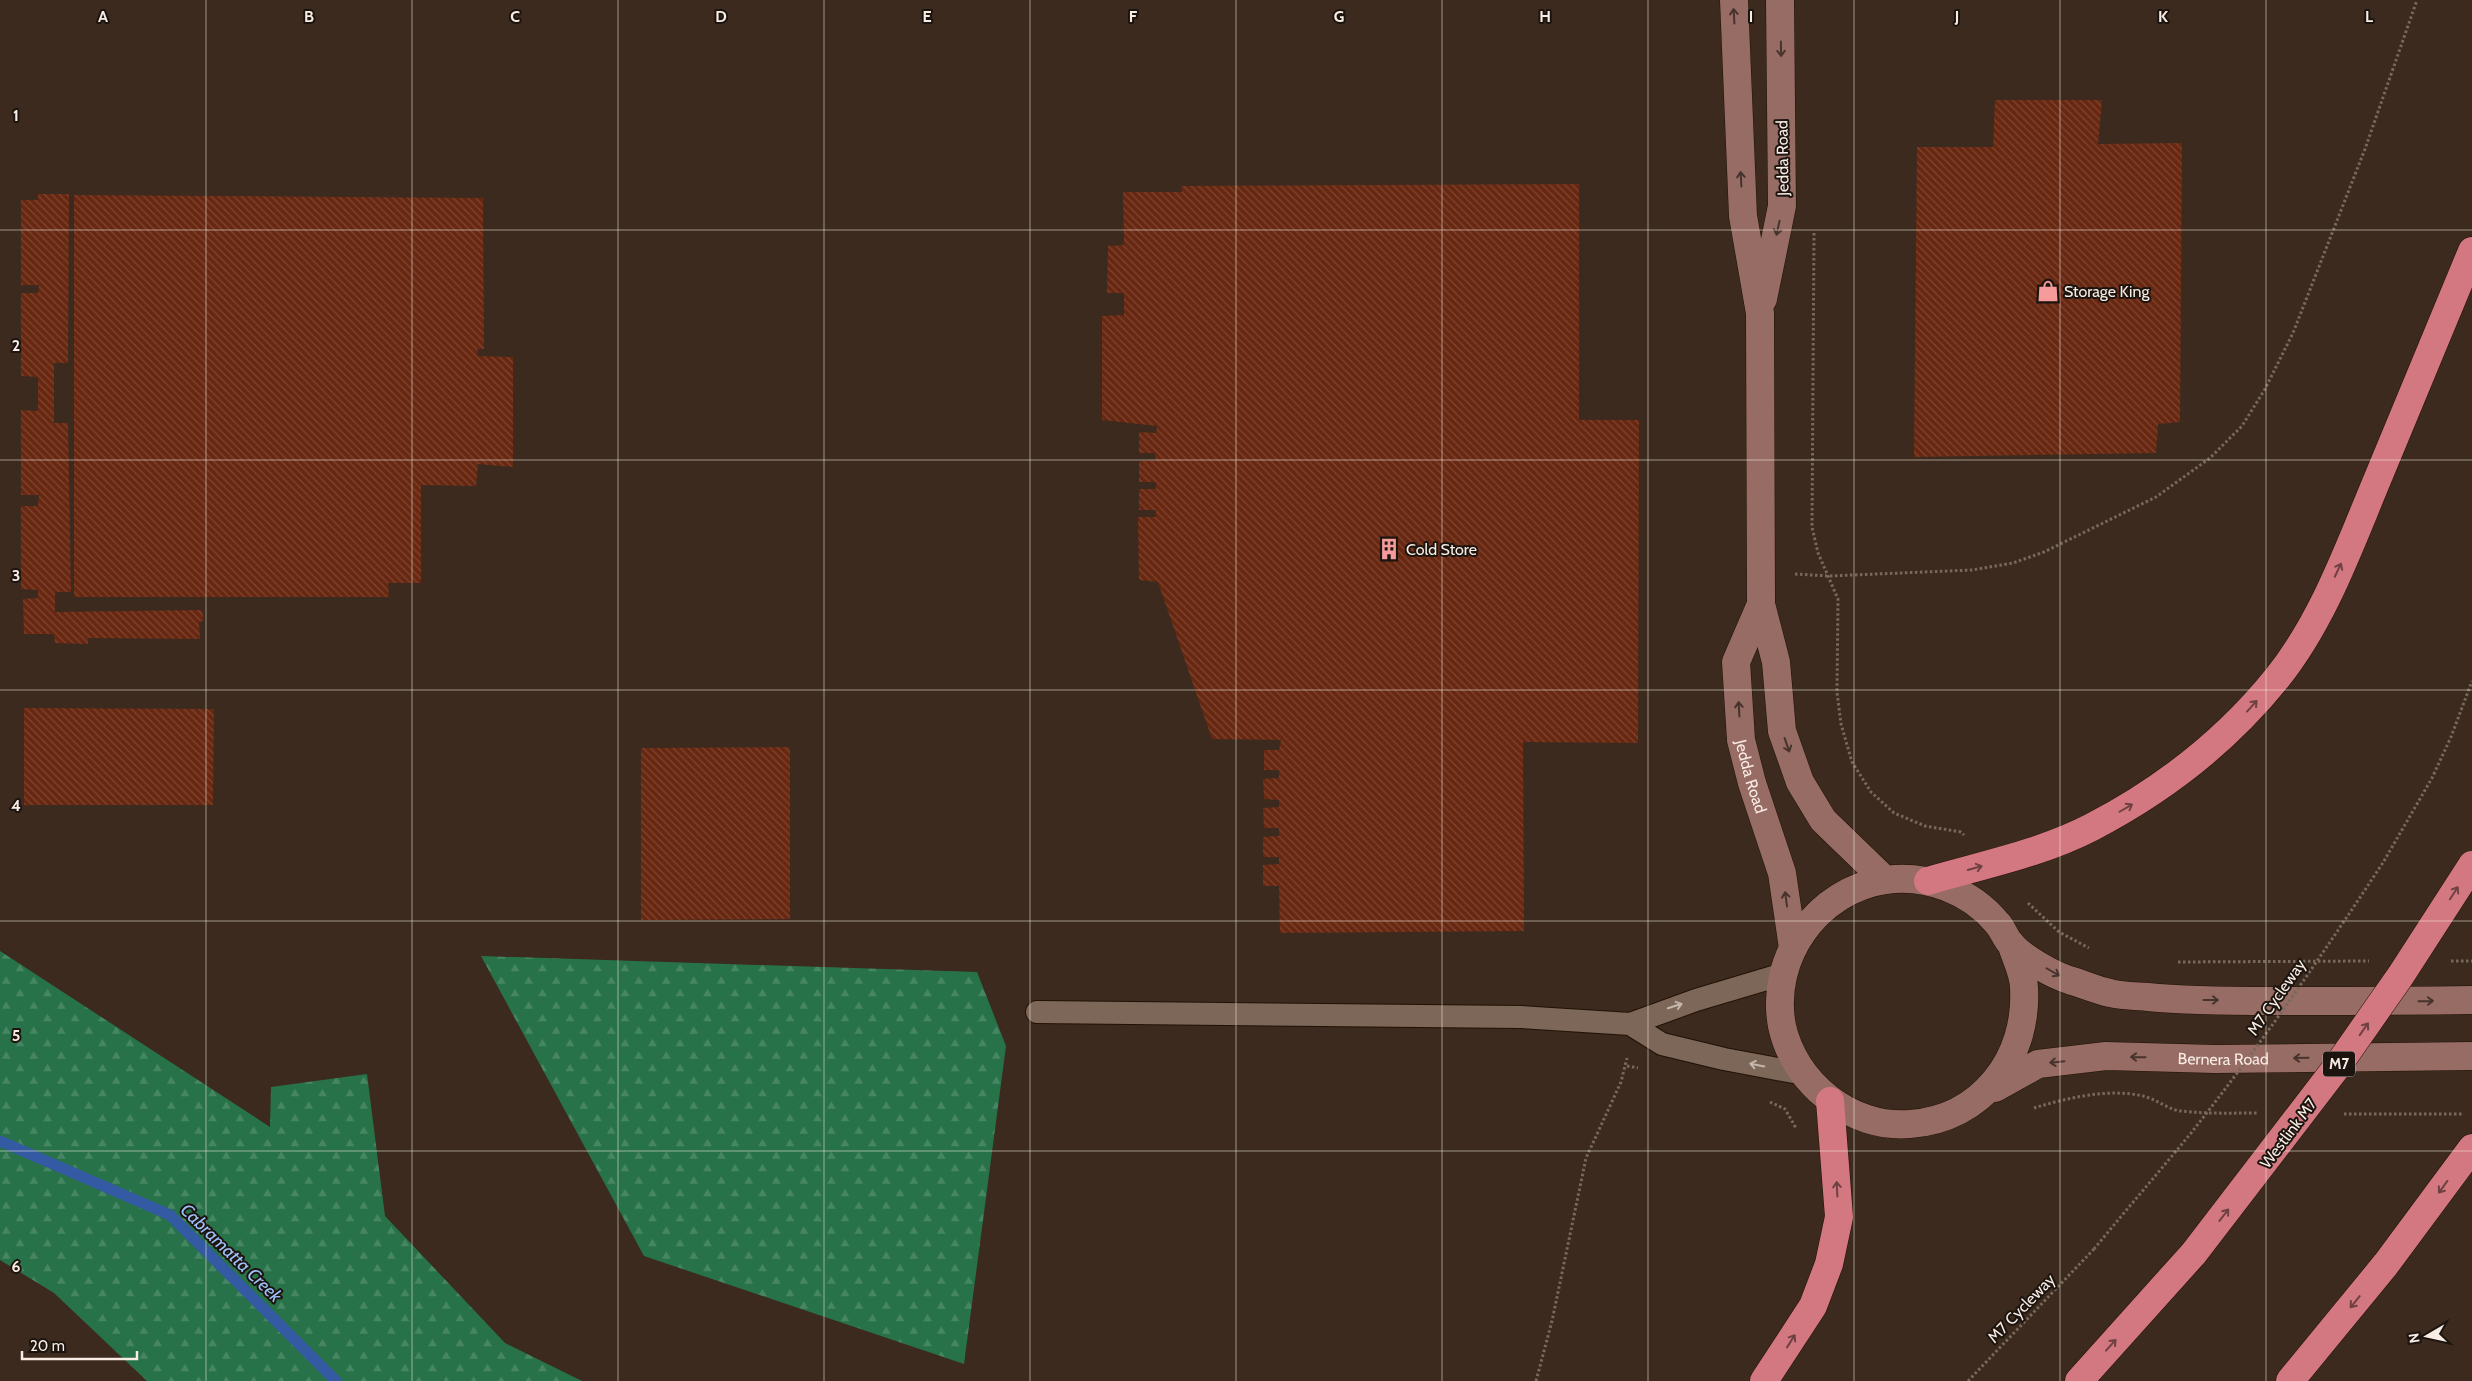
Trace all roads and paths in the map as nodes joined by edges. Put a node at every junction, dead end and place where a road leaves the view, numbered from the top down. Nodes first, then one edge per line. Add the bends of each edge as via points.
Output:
1 (1734, 0) edge
2 (1780, 0) edge
3 (2417, 0) edge
4 (1814, 225) dead end
5 (2472, 251) edge
6 (1760, 313) junction
7 (1829, 576) junction
8 (1761, 604) junction
9 (2472, 680) edge
10 (1966, 836) dead end
11 (2472, 866) edge
12 (1885, 880) junction
13 (1928, 881) junction
14 (2024, 900) dead end
15 (2012, 946) junction
16 (1793, 948) junction
17 (2095, 950) dead end
18 (2373, 961) dead end
19 (2442, 961) dead end
20 (2472, 961) edge
21 (2170, 962) dead end
22 (1783, 974) junction
23 (2472, 1000) edge
24 (1037, 1012) dead end
25 (1630, 1024) junction
26 (2472, 1056) edge
27 (1626, 1066) dead end
28 (1804, 1074) junction
29 (1983, 1095) junction
30 (1830, 1101) junction
31 (2026, 1112) dead end
32 (2261, 1113) dead end
33 (2341, 1114) dead end
34 (2472, 1114) edge
35 (2472, 1148) edge
36 (1536, 1381) edge
37 (1764, 1381) edge
38 (1968, 1381) edge
39 (2079, 1381) edge
40 (2290, 1381) edge

6 -> 1 main road, Jedda Road via 1743,216
2 -> 6 main road, Jedda Road via 1782,206
3 - 7 path via 2365,149 2292,333 2265,389 2242,426 2210,458 2156,497 2044,552 2013,563 1972,570
4 - 7 path via 1812,527 1818,553
13 -> 5 highway via 2044,847 2090,828 2142,799 2198,758 2239,721 2278,676 2313,624 2350,546
6 - 8 main road, Jedda Road
7 - 10 path via 1838,599 1837,692 1841,724 1852,762 1871,792 1894,812 1925,826 1961,832
8 -> 12 main road, Jedda Road via 1776,662 1782,731 1800,782 1823,820
16 -> 8 main road, Jedda Road via 1782,873 1741,740 1736,662
9 - 38 path, M7 Cycleway, bridge via 2432,778 2384,861 2282,1012 2191,1133 2094,1249
39 -> 11 highway, Westlink M7 / M7, bridge via 2194,1253 2336,1068
12 - 13 main road, Bernera Road
12 - 16 main road, Bernera Road via 1856,888 1830,902 1808,922
13 - 15 main road, Bernera Road via 1954,890 1977,904 1997,923
14 - 17 path via 2059,932
15 -> 23 main road via 2062,978 2112,994 2178,1000
15 - 29 main road via 2024,984 2023,1026 2009,1064
16 - 22 main road, Bernera Road
18 - 21 path
19 - 20 path
25 -> 22 lane via 1669,1008
22 - 28 main road, Bernera Road via 1782,1026 1791,1052
24 - 25 lane via 1522,1017
28 -> 25 lane via 1662,1044
26 -> 29 main road, Bernera Road via 2215,1059 2106,1056 2038,1064
27 - 36 path via 1586,1158
28 - 30 main road, Bernera Road
29 - 30 main road, Bernera Road via 1952,1114 1908,1125 1880,1122 1854,1114
37 -> 30 highway via 1813,1306 1829,1264 1839,1217
31 - 32 path via 2072,1098 2122,1094 2159,1100 2179,1111
33 - 34 path
35 -> 40 highway via 2386,1264

